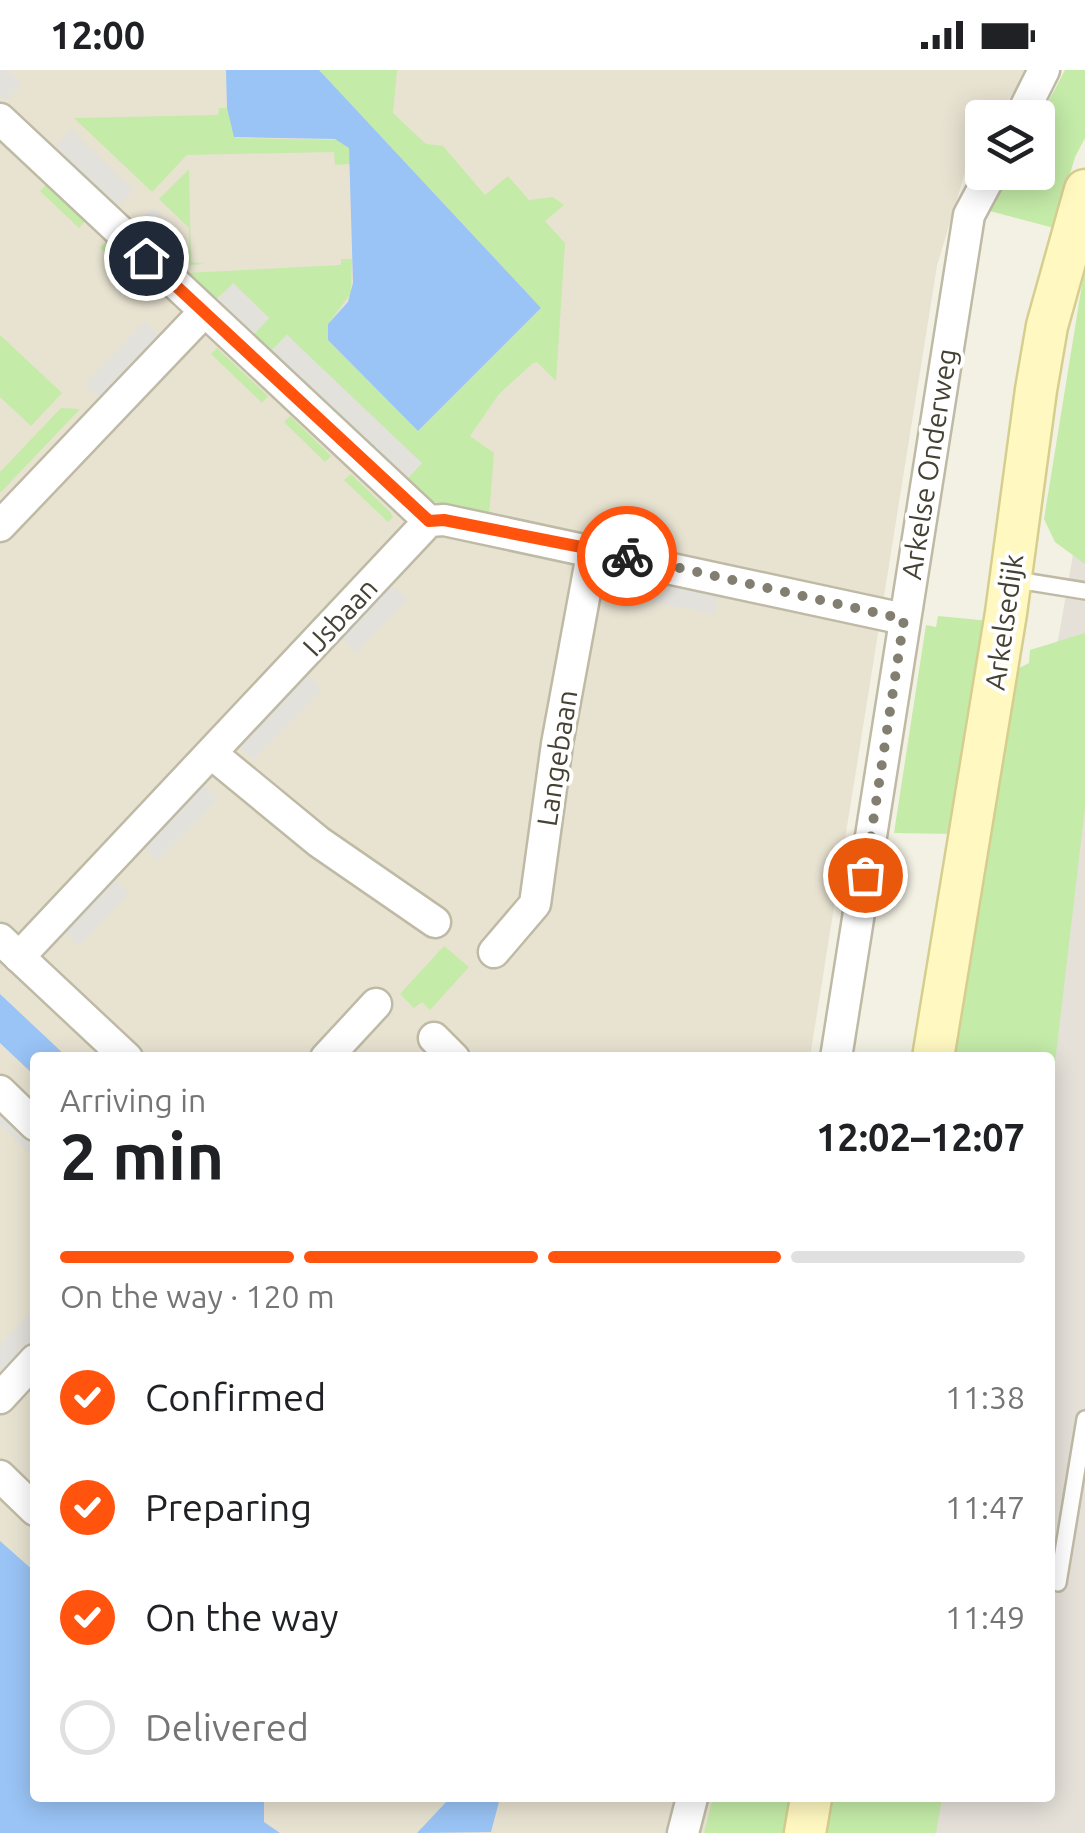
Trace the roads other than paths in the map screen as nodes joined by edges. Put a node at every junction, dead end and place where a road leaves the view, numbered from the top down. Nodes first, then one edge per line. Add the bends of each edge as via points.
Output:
1 (1044, 70) edge
2 (1029, 100) edge
3 (0, 118) edge
4 (983, 190) edge
5 (1085, 190) edge
6 (204, 312) junction
7 (429, 521) junction
8 (0, 526) edge
9 (593, 549) junction
10 (1011, 579) junction
11 (1085, 590) edge
12 (904, 619) junction
13 (212, 754) junction
14 (435, 922) dead end
15 (9, 948) edge
16 (494, 952) dead end
17 (376, 1004) dead end
18 (120, 1052) edge
19 (332, 1052) edge
20 (837, 1052) edge
21 (934, 1052) edge
22 (0, 1090) edge
23 (30, 1120) edge
24 (30, 1365) edge
25 (0, 1398) edge
26 (1085, 1419) edge
27 (0, 1476) edge
28 (30, 1505) edge
29 (1058, 1584) dead end
30 (691, 1802) edge
31 (810, 1802) edge
32 (683, 1833) edge
33 (804, 1833) edge

1 - 2 street
3 - 6 street
4 - 12 street, Arkelse Onderweg via 970,216
5 - 10 main road, Arkelsedijk via 1048,326
6 - 7 street
6 - 8 street
7 - 9 street
7 - 13 street, IJsbaan
9 - 12 street
9 - 16 street, Langebaan via 535,904
10 - 11 lane
10 - 21 main road, Arkelsedijk
12 - 20 street, Arkelse Onderweg
13 - 14 street via 319,842
13 - 15 street, IJsbaan
15 - 18 street, IJsbaan
17 - 19 street
22 - 23 street
24 - 25 street
26 - 29 lane
27 - 28 street
30 - 32 street
31 - 33 main road

